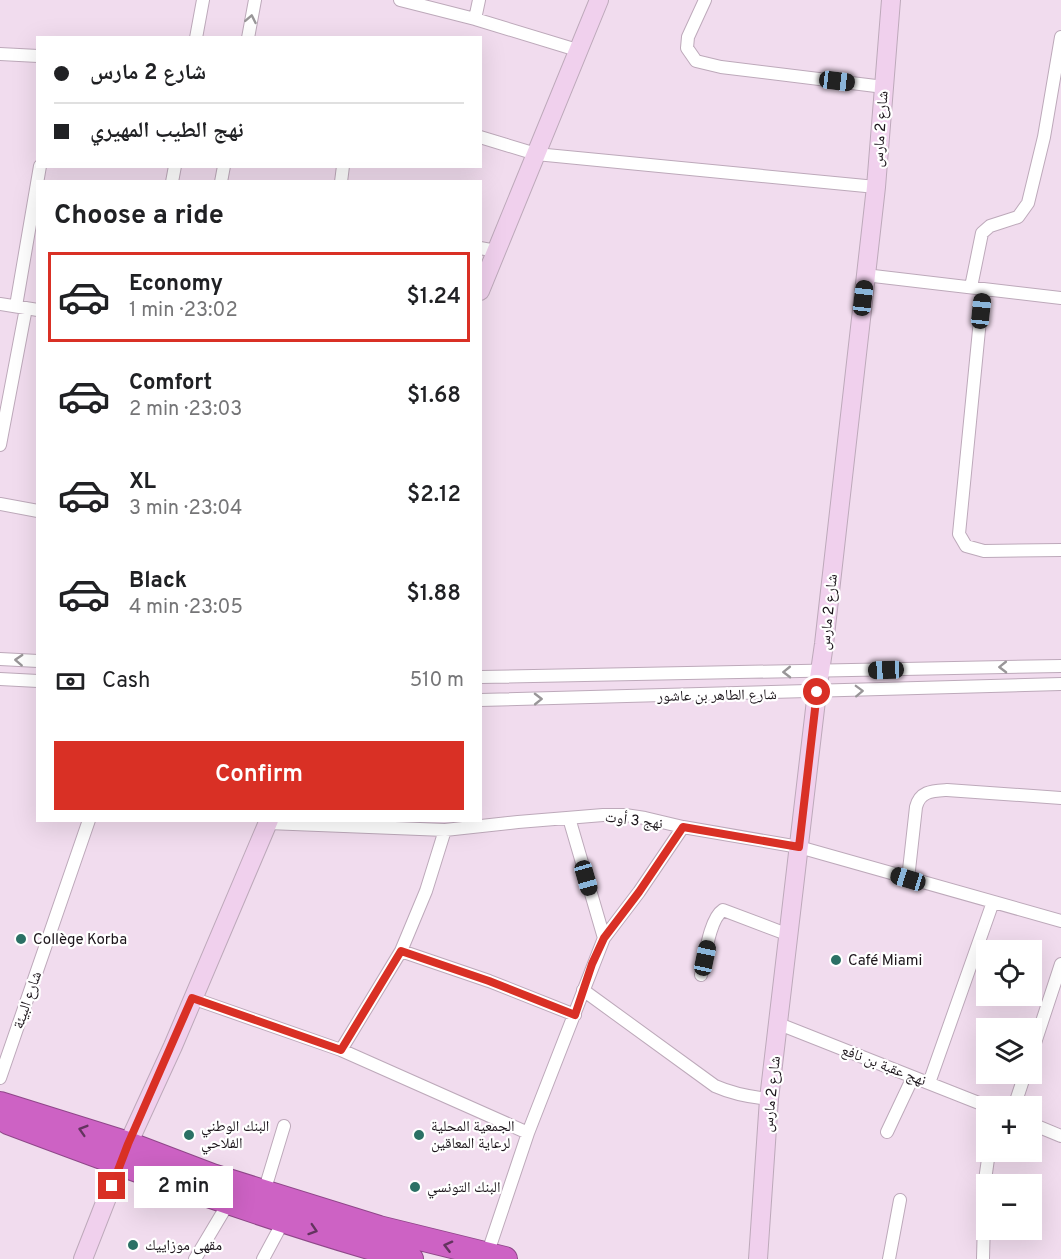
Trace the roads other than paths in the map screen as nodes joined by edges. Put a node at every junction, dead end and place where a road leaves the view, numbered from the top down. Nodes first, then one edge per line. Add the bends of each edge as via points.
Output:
1 (203, 0) edge
2 (255, 0) edge
3 (400, 0) edge
4 (479, 0) edge
5 (599, 0) edge
6 (705, 0) edge
7 (891, 0) edge
8 (475, 20) junction
9 (196, 36) edge
10 (248, 36) edge
11 (1061, 38) edge
12 (577, 50) junction
13 (0, 54) edge
14 (36, 56) edge
15 (884, 87) junction
16 (482, 138) edge
17 (536, 154) junction
18 (876, 187) junction
19 (36, 202) edge
20 (488, 250) edge
21 (865, 275) junction
22 (482, 281) edge
23 (977, 288) junction
24 (1061, 298) edge
25 (0, 304) edge
26 (27, 308) edge
27 (0, 445) edge
28 (0, 504) edge
29 (36, 512) edge
30 (1061, 550) edge
31 (0, 659) edge
32 (36, 661) edge
33 (1061, 666) edge
34 (820, 672) junction
35 (482, 677) edge
36 (0, 679) edge
37 (36, 681) edge
38 (1061, 684) edge
39 (817, 692) junction
40 (482, 700) edge
41 (1061, 798) edge
42 (569, 818) junction
43 (88, 822) edge
44 (268, 822) edge
45 (683, 827) junction
46 (445, 830) junction
47 (799, 847) junction
48 (908, 879) junction
49 (993, 902) junction
50 (1061, 919) edge
51 (789, 935) junction
52 (604, 938) junction
53 (401, 951) junction
54 (1061, 964) edge
55 (701, 975) dead end
56 (583, 990) junction
57 (192, 998) junction
58 (575, 1015) junction
59 (1042, 1022) edge
60 (779, 1024) junction
61 (341, 1050) junction
62 (913, 1077) junction
63 (0, 1078) edge
64 (929, 1083) junction
65 (769, 1099) junction
66 (976, 1102) edge
67 (0, 1104) edge
68 (0, 1119) edge
69 (284, 1126) dead end
70 (1042, 1128) edge
71 (887, 1132) dead end
72 (528, 1133) junction
73 (1061, 1136) edge
74 (125, 1154) junction
75 (988, 1162) edge
76 (264, 1192) junction
77 (900, 1200) dead end
78 (229, 1202) junction
79 (284, 1220) junction
80 (496, 1257) edge
81 (83, 1259) edge
82 (195, 1259) edge
83 (263, 1259) edge
84 (411, 1259) edge
85 (758, 1259) edge
86 (889, 1259) edge
87 (983, 1259) edge

1 - 9 street
10 -> 2 street
3 - 8 street
4 - 8 street
5 - 12 street
6 - 15 street via 688,37 687,48 696,61
7 - 15 street, شارع 2 مارس
8 - 12 street
11 - 23 street via 1028,203 1018,217 990,226 982,233
12 - 17 street
13 - 14 street
15 - 18 street, شارع 2 مارس
16 - 17 street
17 - 18 street
17 - 20 street
18 - 21 street, شارع 2 مارس
19 - 26 street
20 - 22 street
21 - 23 street
21 - 34 street, شارع 2 مارس
23 - 24 street
23 - 30 street via 959,534 966,546 984,551
25 - 26 street
26 - 27 street
28 - 29 street
32 -> 31 street
33 -> 34 street, شارع الطاهر بن عاشور
34 -> 35 street, شارع الطاهر بن عاشور
34 - 39 street, شارع 2 مارس
36 - 37 street
39 -> 38 street, شارع الطاهر بن عاشور
40 -> 39 street, شارع الطاهر بن عاشور
39 - 47 street, شارع 2 مارس
41 - 48 street via 947,790 923,795 916,807
42 - 45 street, نهج 3 أوت via 625,815
42 - 46 street, نهج 3 أوت
42 - 52 street
43 - 63 street, شارع البيئة
44 - 46 street, نهج 3 أوت
44 - 57 street
45 - 47 street, نهج 3 أوت
45 - 52 street
46 - 53 street
47 - 48 street, نهج 3 أوت
47 - 51 street, شارع 2 مارس
48 - 49 street, نهج 3 أوت
49 - 50 street, نهج 3 أوت
49 - 64 street
51 - 55 street via 723,910 713,924
51 - 60 street, شارع 2 مارس
52 - 56 street
53 - 58 street
53 - 61 street
54 - 59 street
56 - 58 street
56 - 65 street via 715,1086 730,1093
57 - 61 street
57 - 74 street
58 - 72 street
60 - 62 street, نهج عقبة بن نافع
60 - 65 street, شارع 2 مارس
61 - 72 street
62 - 64 street, نهج عقبة بن نافع
62 - 71 street
64 - 66 street, نهج عقبة بن نافع
65 - 85 street, شارع 2 مارس
74 -> 67 highway
68 - 74 highway
69 - 76 street
70 - 73 street
72 - 80 street
74 - 76 highway
74 - 78 highway
74 - 81 street
75 - 87 street
80 -> 76 highway via 379,1228
77 - 86 street
78 - 79 highway
78 - 82 street
79 - 83 street
79 -> 84 highway

